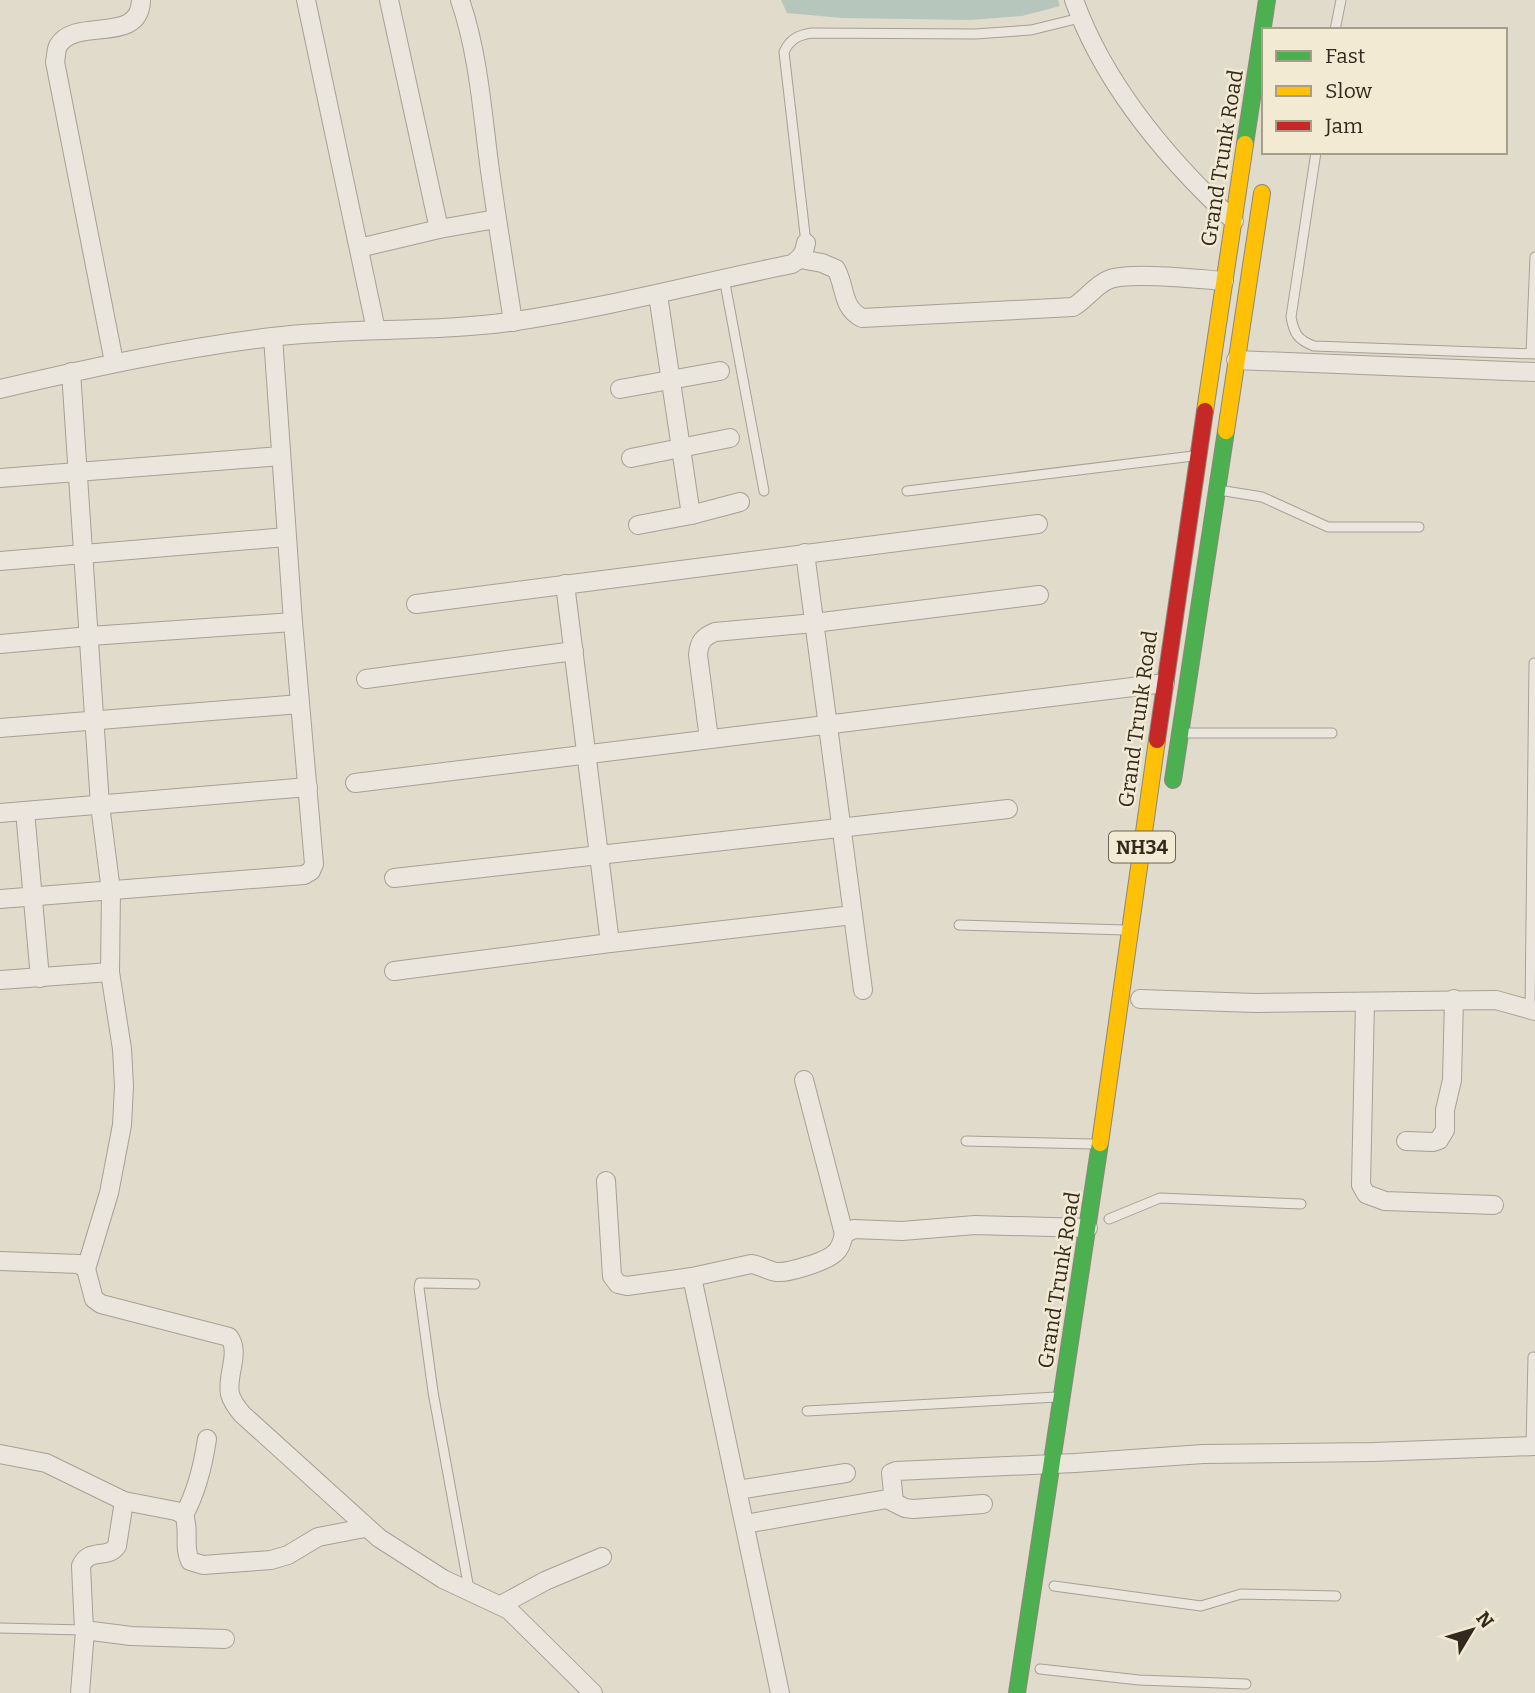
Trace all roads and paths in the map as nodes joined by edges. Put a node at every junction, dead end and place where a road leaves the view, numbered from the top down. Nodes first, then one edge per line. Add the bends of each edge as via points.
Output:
1 (141, 0) edge
2 (306, 0) edge
3 (389, 0) edge
4 (460, 0) edge
5 (1074, 0) edge
6 (1267, 0) edge
7 (1340, 0) edge
8 (1080, 18) junction
9 (1263, 28) edge
10 (1335, 28) edge
11 (1262, 33) edge
12 (1316, 154) edge
13 (1238, 192) junction
14 (496, 219) junction
15 (1234, 222) junction
16 (439, 229) junction
17 (359, 248) junction
18 (803, 251) junction
19 (1535, 257) edge
20 (724, 278) junction
21 (1224, 281) junction
22 (658, 295) junction
23 (513, 321) junction
24 (376, 330) junction
25 (273, 337) junction
26 (1533, 354) edge
27 (1236, 360) junction
28 (114, 362) junction
29 (720, 371) dead end
30 (71, 372) junction
31 (1535, 372) edge
32 (672, 379) junction
33 (0, 388) edge
34 (620, 389) dead end
35 (730, 438) dead end
36 (681, 447) junction
37 (1198, 455) junction
38 (281, 456) junction
39 (631, 458) dead end
40 (78, 472) junction
41 (0, 478) edge
42 (1216, 489) junction
43 (764, 491) dead end
44 (906, 491) dead end
45 (740, 502) dead end
46 (691, 515) junction
47 (1038, 524) dead end
48 (638, 525) dead end
49 (1419, 527) dead end
50 (286, 537) junction
51 (806, 553) junction
52 (82, 554) junction
53 (0, 561) edge
54 (565, 584) junction
55 (1039, 595) dead end
56 (416, 604) dead end
57 (293, 622) junction
58 (814, 622) junction
59 (90, 636) junction
60 (0, 644) edge
61 (574, 651) junction
62 (1534, 663) edge
63 (366, 679) dead end
64 (1165, 683) junction
65 (300, 704) junction
66 (96, 722) junction
67 (827, 725) junction
68 (0, 728) edge
69 (1181, 733) junction
70 (1332, 733) dead end
71 (709, 739) junction
72 (587, 754) junction
73 (355, 783) dead end
74 (308, 787) junction
75 (1170, 798) dead end
76 (100, 805) junction
77 (1008, 809) dead end
78 (25, 811) junction
79 (0, 813) edge
80 (841, 830) junction
81 (598, 855) junction
82 (394, 878) dead end
83 (111, 891) junction
84 (33, 897) junction
85 (0, 899) edge
86 (853, 915) junction
87 (959, 925) dead end
88 (1130, 930) junction
89 (610, 943) junction
90 (394, 971) dead end
91 (110, 972) junction
92 (40, 978) junction
93 (0, 981) edge
94 (863, 990) dead end
95 (1140, 999) dead end
96 (1454, 999) junction
97 (1365, 1002) junction
98 (1532, 1010) edge
99 (804, 1080) dead end
100 (966, 1141) dead end
101 (1406, 1141) dead end
102 (1101, 1144) junction
103 (606, 1181) dead end
104 (1301, 1204) dead end
105 (1494, 1205) dead end
106 (1109, 1219) dead end
107 (1088, 1228) junction
108 (844, 1234) junction
109 (0, 1261) edge
110 (86, 1269) junction
111 (692, 1277) junction
112 (475, 1284) dead end
113 (1533, 1357) dead end
114 (1062, 1397) junction
115 (807, 1411) dead end
116 (207, 1439) dead end
117 (1533, 1446) edge
118 (0, 1454) edge
119 (1052, 1464) junction
120 (846, 1473) dead end
121 (737, 1490) junction
122 (124, 1501) junction
123 (894, 1502) junction
124 (983, 1504) dead end
125 (184, 1515) junction
126 (745, 1524) junction
127 (365, 1528) junction
128 (602, 1557) dead end
129 (1054, 1586) dead end
130 (469, 1591) junction
131 (1336, 1596) dead end
132 (501, 1605) junction
133 (0, 1628) edge
134 (85, 1631) junction
135 (225, 1639) dead end
136 (1040, 1668) dead end
137 (1246, 1684) dead end
138 (80, 1693) edge
139 (593, 1693) edge
140 (780, 1693) edge
141 (1017, 1693) edge

1 - 28 street via 137,18 127,24 65,39 55,62
2 - 17 street
3 - 16 street
4 - 14 street via 475,61
5 - 8 street
6 - 9 highway, Grand Trunk Road / NH34
7 - 10 lane
8 - 15 street via 1137,114 1198,188
8 - 18 lane via 1031,30 919,36 812,33 789,42 784,52
11 - 13 highway, Grand Trunk Road / NH34
12 - 26 lane via 1291,317 1293,331 1301,341 1314,346
13 - 15 highway, Grand Trunk Road / NH34
13 - 27 highway, Grand Trunk Road via 1262,187
14 - 16 street
14 - 23 street
15 - 21 highway, Grand Trunk Road / NH34
16 - 17 street
17 - 24 street
18 - 20 street via 792,264
18 - 21 street via 836,269 845,303 862,318 1073,307 1107,280 1124,276
19 - 26 lane
20 - 22 street
20 - 43 lane
21 - 37 highway, Grand Trunk Road / NH34
22 - 23 street
22 - 32 street
23 - 24 street
24 - 25 street
25 - 28 street
25 - 38 street
27 - 31 street
27 - 42 highway, Grand Trunk Road
28 - 30 street
29 - 32 street
30 - 33 street
30 - 40 street
32 - 34 street
32 - 36 street
35 - 36 street
36 - 39 street
36 - 46 street
37 - 44 lane
37 - 64 highway, Grand Trunk Road / NH34
38 - 40 street
38 - 50 street
40 - 41 street
40 - 52 street
42 - 49 lane via 1262,497 1328,527
42 - 69 highway, Grand Trunk Road
45 - 46 street
46 - 48 street
47 - 51 street
50 - 52 street
50 - 57 street
51 - 54 street
51 - 58 street
52 - 53 street
52 - 59 street
54 - 56 street
54 - 61 street
55 - 58 street
57 - 59 street
57 - 65 street
58 - 67 street
58 - 71 street via 705,636 698,655
59 - 60 street
59 - 66 street
61 - 63 street
61 - 72 street
62 - 98 lane
64 - 67 street
64 - 88 highway, Grand Trunk Road / NH34
65 - 66 street
65 - 74 street
66 - 68 street
66 - 76 street
67 - 71 street
67 - 80 street
69 - 70 lane
69 - 75 highway, Grand Trunk Road
71 - 72 street
72 - 73 street
72 - 81 street
74 - 76 street
74 - 83 street via 314,864 304,875
76 - 78 street
76 - 83 street
77 - 80 street
78 - 79 street
78 - 84 street
80 - 81 street
80 - 86 street
81 - 82 street
81 - 89 street
83 - 84 street
83 - 91 street
84 - 85 street
84 - 92 street
86 - 89 street
86 - 94 street
87 - 88 lane
88 - 102 highway, Grand Trunk Road / NH34
89 - 90 street
91 - 92 street
91 - 110 street via 122,1049 122,1125 109,1193
92 - 93 street
95 - 97 street
96 - 97 street
96 - 98 street via 1496,1000
96 - 101 street via 1452,1080 1445,1130 1433,1142
97 - 105 street via 1361,1185 1366,1194 1384,1201
99 - 108 street
100 - 102 lane
102 - 107 highway, Grand Trunk Road / NH34
103 - 111 street via 612,1276 618,1284
104 - 106 lane via 1160,1198
107 - 108 street via 975,1225 902,1231 854,1229
107 - 114 highway, Grand Trunk Road / NH34
108 - 111 street via 832,1256 791,1270 775,1272 751,1264
109 - 110 street via 70,1262
110 - 127 street via 94,1299 101,1304 229,1337 234,1349 229,1385 233,1402
111 - 121 street
112 - 130 lane via 420,1283 419,1288
113 - 117 lane
114 - 115 lane
114 - 119 highway, Grand Trunk Road / NH34
116 - 125 street via 194,1495
117 - 119 street via 1203,1454
118 - 122 street via 46,1463
119 - 123 street via 896,1471 891,1474
119 - 141 highway, Grand Trunk Road / NH34
120 - 121 street
121 - 126 street
122 - 125 street
122 - 134 street via 114,1551 90,1554 81,1566
123 - 124 street via 913,1509
123 - 126 street via 887,1499
125 - 127 street via 187,1555 203,1565 280,1558 318,1537
126 - 140 street
127 - 130 street
128 - 132 street
129 - 131 lane via 1201,1606 1241,1594
130 - 132 street
132 - 139 street
133 - 134 lane
134 - 135 street
134 - 138 street
136 - 137 lane via 1139,1680

